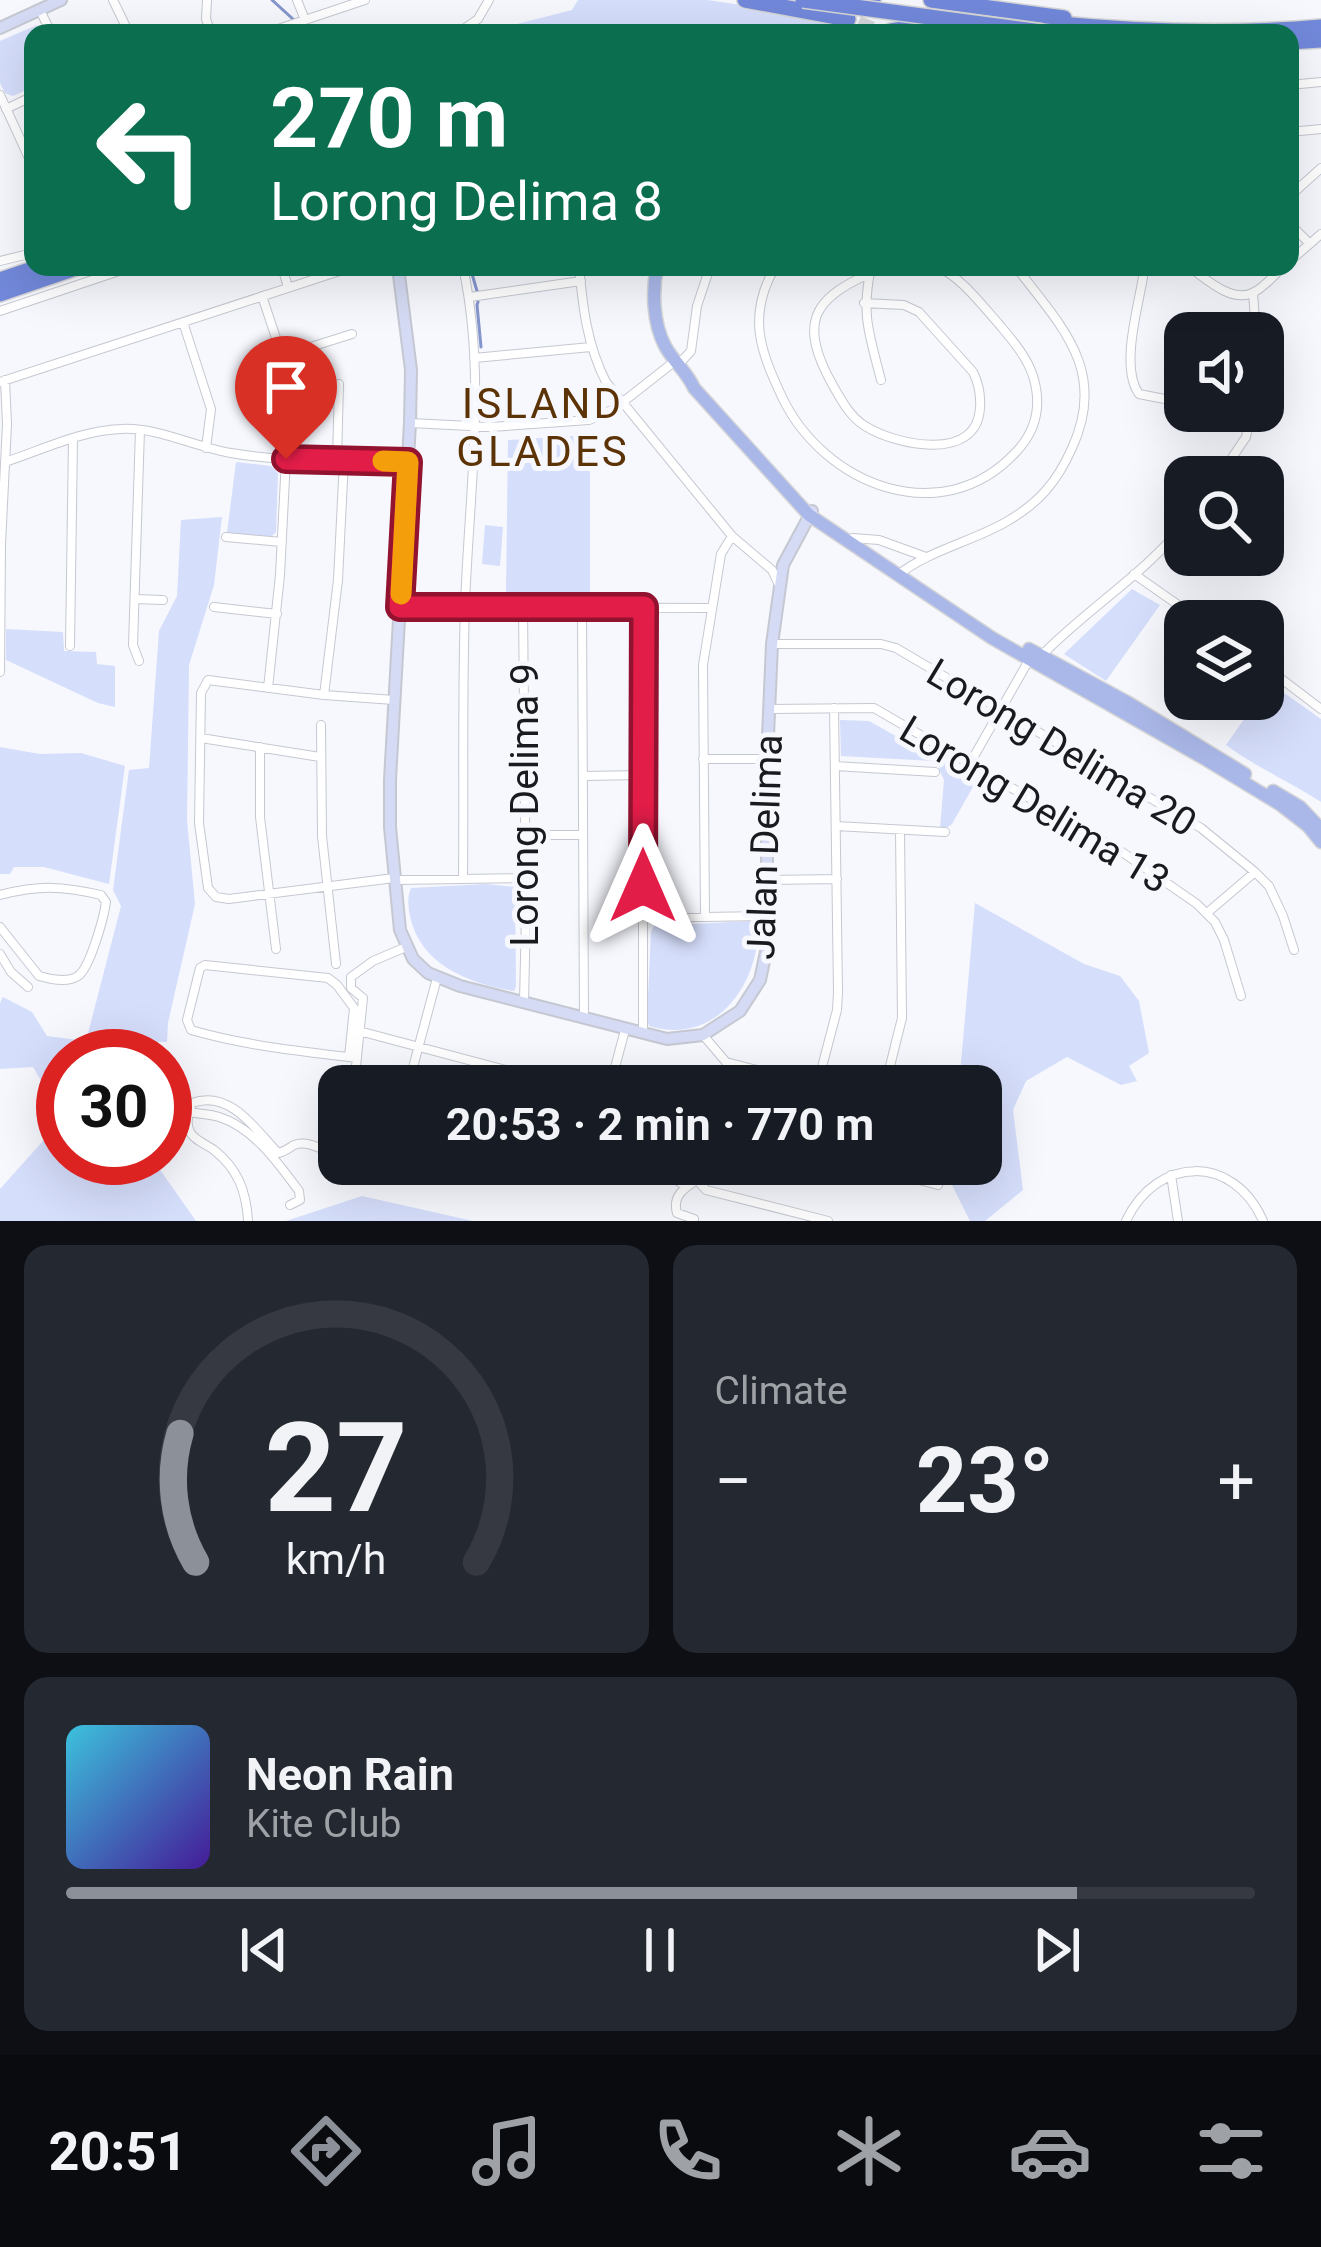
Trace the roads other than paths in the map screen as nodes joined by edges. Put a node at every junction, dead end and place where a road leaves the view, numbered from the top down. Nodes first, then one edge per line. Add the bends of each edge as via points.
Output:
1 (61, 0) edge
2 (297, 0) edge
3 (364, 0) edge
4 (489, 0) edge
5 (745, 0) edge
6 (803, 0) edge
7 (932, 0) edge
8 (872, 4) edge
9 (40, 10) junction
10 (303, 20) junction
11 (47, 24) edge
12 (292, 24) edge
13 (471, 24) edge
14 (835, 24) edge
15 (924, 24) edge
16 (1009, 24) edge
17 (1091, 24) edge
18 (0, 28) edge
19 (0, 95) edge
20 (24, 100) edge
21 (6, 109) junction
22 (24, 148) edge
23 (1299, 233) edge
24 (1321, 234) edge
25 (1310, 244) junction
26 (1299, 253) edge
27 (53, 276) edge
28 (104, 276) edge
29 (285, 276) edge
30 (323, 276) edge
31 (397, 276) edge
32 (465, 276) edge
33 (581, 276) edge
34 (653, 276) edge
35 (707, 276) edge
36 (771, 276) edge
37 (860, 276) edge
38 (869, 276) edge
39 (951, 276) edge
40 (1023, 276) edge
41 (1202, 276) edge
42 (1273, 276) edge
43 (1143, 277) dead end
44 (581, 281) junction
45 (288, 287) junction
46 (1253, 293) junction
47 (0, 294) edge
48 (262, 296) junction
49 (470, 298) junction
50 (864, 303) junction
51 (0, 311) edge
52 (1254, 312) edge
53 (183, 321) junction
54 (352, 334) dead end
55 (591, 347) junction
56 (282, 356) junction
57 (474, 358) junction
58 (263, 362) dead end
59 (674, 365) junction
60 (881, 380) dead end
61 (2, 381) edge
62 (339, 384) dead end
63 (282, 395) dead end
64 (1164, 399) edge
65 (622, 403) junction
66 (410, 423) junction
67 (475, 427) junction
68 (140, 430) junction
69 (73, 439) junction
70 (206, 448) junction
71 (283, 459) junction
72 (340, 460) junction
73 (5, 462) junction
74 (408, 462) junction
75 (809, 511) junction
76 (732, 536) junction
77 (226, 537) dead end
78 (853, 538) junction
79 (282, 542) junction
80 (1164, 549) edge
81 (926, 557) junction
82 (759, 560) junction
83 (783, 565) junction
84 (900, 573) junction
85 (1134, 574) junction
86 (779, 585) junction
87 (135, 599) junction
88 (1171, 600) edge
89 (164, 601) dead end
90 (214, 607) dead end
91 (400, 607) junction
92 (465, 607) junction
93 (523, 607) junction
94 (582, 607) junction
95 (644, 607) junction
96 (710, 608) junction
97 (277, 614) junction
98 (772, 644) junction
99 (70, 646) dead end
100 (1035, 658) junction
101 (139, 661) dead end
102 (0, 672) edge
103 (1284, 681) edge
104 (268, 688) junction
105 (324, 695) junction
106 (394, 700) junction
107 (834, 708) junction
108 (768, 709) junction
109 (1001, 709) junction
110 (1321, 709) edge
111 (321, 725) dead end
112 (201, 737) junction
113 (260, 747) junction
114 (320, 757) junction
115 (703, 759) junction
116 (767, 759) junction
117 (969, 765) junction
118 (835, 766) junction
119 (935, 772) dead end
120 (643, 775) junction
121 (583, 776) junction
122 (836, 826) junction
123 (1321, 829) edge
124 (900, 830) junction
125 (945, 832) dead end
126 (525, 835) junction
127 (584, 835) junction
128 (1321, 842) edge
129 (1256, 872) junction
130 (525, 878) junction
131 (395, 879) junction
132 (463, 879) junction
133 (837, 879) junction
134 (768, 880) junction
135 (328, 887) junction
136 (0, 895) edge
137 (269, 896) junction
138 (1207, 913) junction
139 (767, 916) junction
140 (705, 917) junction
141 (643, 918) junction
142 (401, 924) junction
143 (0, 928) edge
144 (406, 947) junction
145 (276, 950) dead end
146 (1294, 950) dead end
147 (0, 954) edge
148 (336, 964) dead end
149 (437, 976) junction
150 (28, 987) dead end
151 (1241, 996) dead end
152 (524, 1004) junction
153 (584, 1019) junction
154 (625, 1030) junction
155 (359, 1031) junction
156 (643, 1035) junction
157 (704, 1035) junction
158 (419, 1047) junction
159 (353, 1057) junction
160 (353, 1065) edge
161 (414, 1065) edge
162 (487, 1065) edge
163 (616, 1065) edge
164 (737, 1065) edge
165 (823, 1065) edge
166 (890, 1065) edge
167 (192, 1105) edge
168 (192, 1112) edge
169 (192, 1136) edge
170 (318, 1148) edge
171 (1171, 1174) junction
172 (683, 1185) edge
173 (689, 1185) edge
174 (702, 1185) edge
175 (686, 1187) junction
176 (290, 1204) dead end
177 (694, 1219) edge
178 (248, 1220) edge
179 (828, 1221) edge
180 (1126, 1221) edge
181 (1178, 1221) edge
182 (1263, 1221) edge

1 - 9 street
2 - 10 street
3 - 10 street
4 - 13 street
5 - 14 highway
6 - 8 highway, bridge
7 - 15 highway via 918,14
7 - 17 highway
8 - 16 highway, bridge
9 - 11 street
9 - 18 street
10 - 12 street
19 - 21 street
20 - 21 street
21 - 22 street
23 - 25 street
24 - 25 street
25 - 26 street
27 - 47 highway
28 - 51 street
29 - 45 street
30 - 45 street
31 - 66 street
32 - 49 street
33 - 44 street
34 - 59 main road via 657,321
35 - 59 street via 691,351
36 - 39 street via 759,340 806,435 850,473 928,493 996,472 1028,438 1038,402 1018,347
37 - 50 street via 833,292 814,335 845,406 866,427 915,444 971,434 980,413 973,372 919,312
38 - 50 street
40 - 81 street via 1078,354 1087,390 1077,437 1056,481 1032,505
41 - 46 street via 1233,293
42 - 46 street
43 - 64 street via 1132,386
44 - 49 street
44 - 55 street
45 - 48 street
46 - 52 street
48 - 53 street
48 - 56 street
49 - 57 street
50 - 60 street
53 - 61 street
53 - 70 street via 211,410
54 - 56 street
55 - 57 street
55 - 65 street
56 - 58 street
57 - 67 street
59 - 65 street
59 - 75 main road
61 - 73 street
62 - 72 street
63 - 71 street
65 - 67 street via 590,420
65 - 76 street
66 - 67 street
66 - 74 street
67 - 92 street
68 - 69 street
68 - 70 street
68 - 87 street
69 - 73 street
69 - 99 street
70 - 71 street
71 - 72 street
71 - 79 street
72 - 74 street
72 - 105 street via 338,580
73 - 102 street
74 - 91 street
75 - 78 main road
75 - 83 street, Jalan Delima
75 - 84 main road
76 - 82 street
76 - 96 street
77 - 79 street
78 - 81 street
78 - 84 main road
79 - 97 street
80 - 85 street
81 - 84 street
82 - 83 street
82 - 86 street
83 - 86 street, Jalan Delima
84 - 100 main road
85 - 88 street
85 - 100 street
86 - 98 street, Jalan Delima
87 - 89 street
87 - 101 street
90 - 97 street
91 - 92 street
91 - 106 street
92 - 93 street
92 - 132 street
93 - 94 street
93 - 126 street, Lorong Delima 9
94 - 95 street
94 - 121 street
95 - 96 street
95 - 120 street
96 - 115 street
97 - 104 street
98 - 108 street, Jalan Delima
98 - 109 street, Lorong Delima 20 via 886,644
100 - 109 street
100 - 123 main road via 1127,702 1300,806
100 - 128 main road via 1281,806
103 - 110 street
104 - 105 street
104 - 112 street via 204,683
105 - 106 street
106 - 131 street
107 - 108 street, Lorong Delima 13
107 - 117 street, Lorong Delima 13 via 874,708
107 - 118 street
108 - 116 street, Jalan Delima
109 - 117 street
109 - 129 street, Lorong Delima 20 via 1184,816
111 - 114 street
112 - 113 street
112 - 137 street via 199,824 208,889 229,899
113 - 114 street
113 - 137 street
114 - 135 street
115 - 116 street
115 - 140 street
116 - 134 street, Jalan Delima
117 - 138 street, Lorong Delima 13 via 1122,853
118 - 119 street
118 - 122 street
120 - 121 street
120 - 141 street
121 - 127 street
122 - 124 street
122 - 133 street
124 - 125 street
124 - 166 street via 902,1018
126 - 127 street
126 - 130 street, Lorong Delima 9
127 - 153 street
129 - 138 street
129 - 146 street, Lorong Delima 20 via 1278,903
130 - 132 street
130 - 152 street, Lorong Delima 9
131 - 132 street
131 - 135 street
131 - 142 street
133 - 134 street
133 - 165 street via 837,1010
134 - 139 street, Jalan Delima
135 - 137 street
135 - 148 street
136 - 143 street via 58,886 106,902 86,966 72,979 39,976
137 - 145 street
138 - 151 street, Lorong Delima 13
139 - 140 street
139 - 157 street, Jalan Delima via 760,980 740,1011
140 - 141 street
141 - 156 street
142 - 144 street
142 - 149 street
144 - 149 street
144 - 155 street via 350,980 363,998
147 - 150 street
149 - 152 street
149 - 158 street
152 - 153 street
153 - 154 street
154 - 156 street
154 - 163 street
155 - 158 street
155 - 159 street
156 - 157 street
157 - 164 street
158 - 161 street
158 - 162 street
159 - 159 street via 354,1008 328,978 199,970 191,1030
159 - 160 street
167 - 170 street via 221,1102 281,1154 306,1143
168 - 176 street via 236,1124 260,1143 299,1191
169 - 178 street via 239,1177
171 - 180 street via 1147,1189
171 - 181 street
171 - 182 street via 1226,1180
172 - 175 street
173 - 175 street
174 - 179 street
175 - 177 street via 676,1210

